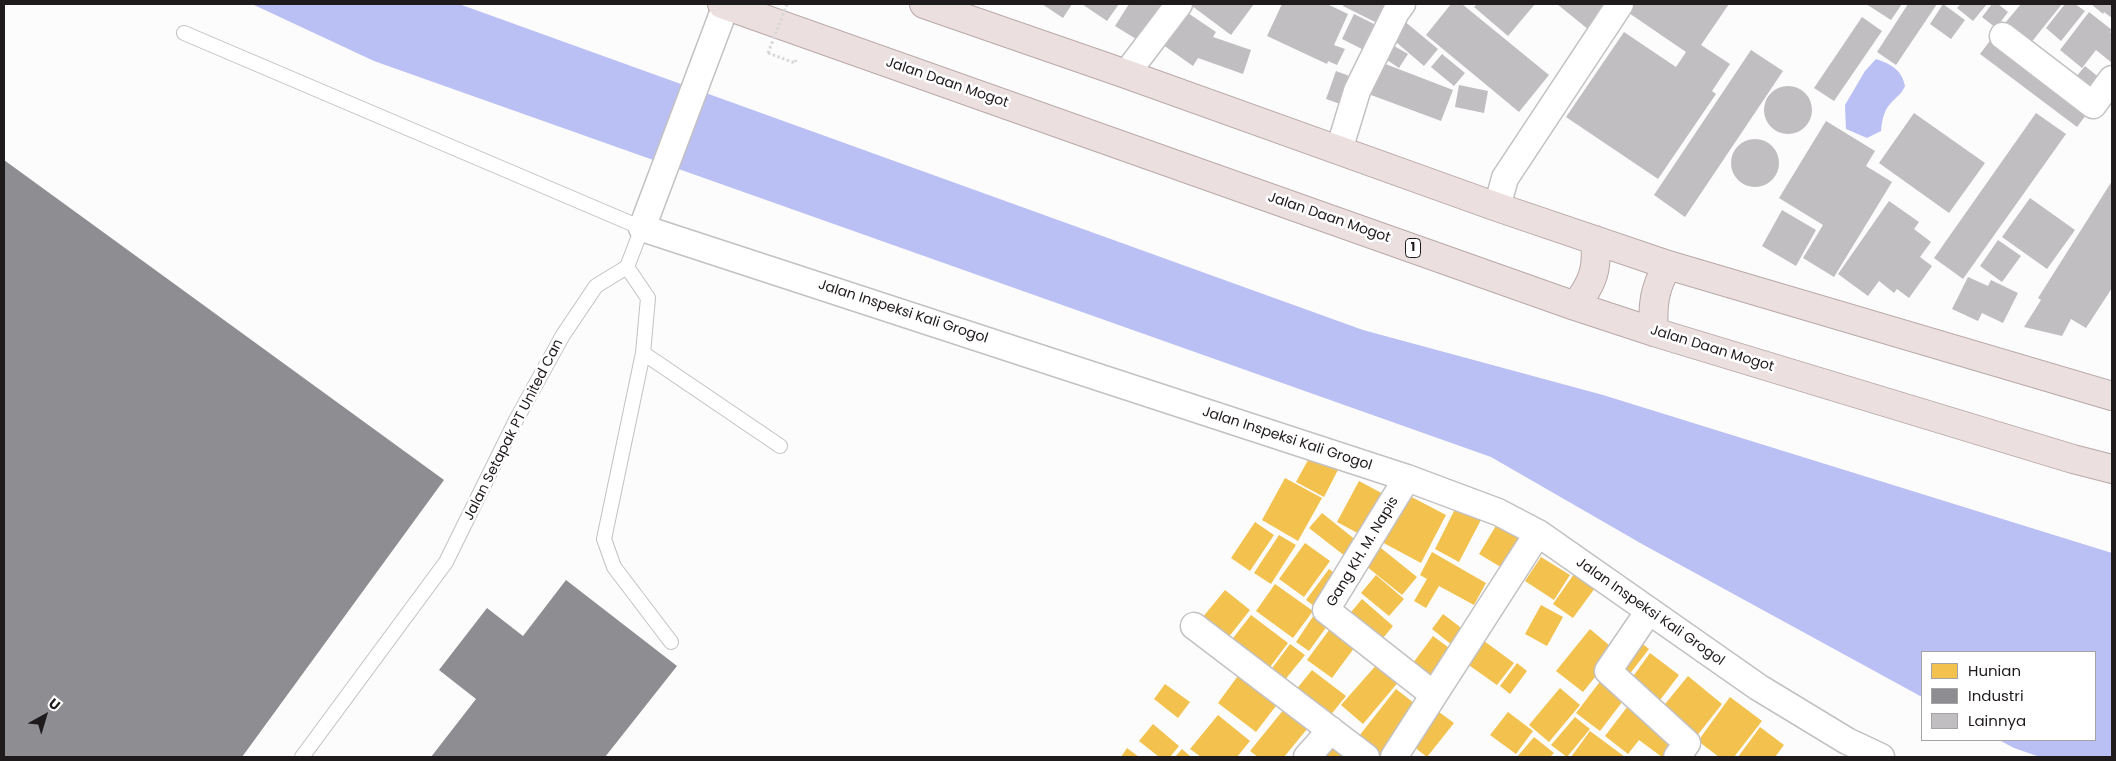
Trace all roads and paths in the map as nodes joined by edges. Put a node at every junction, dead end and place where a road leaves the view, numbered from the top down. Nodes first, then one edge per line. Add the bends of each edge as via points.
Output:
1 (787, 4) edge
2 (924, 4) edge
3 (1179, 4) edge
4 (1402, 4) edge
5 (1620, 4) edge
6 (722, 11) edge
7 (184, 33) dead end
8 (2003, 36) dead end
9 (768, 54) dead end
10 (1126, 74) junction
11 (2112, 79) edge
12 (1339, 150) junction
13 (1497, 207) junction
14 (644, 223) junction
15 (1595, 240) junction
16 (1668, 265) junction
17 (627, 267) junction
18 (1576, 306) junction
19 (1654, 332) junction
20 (643, 353) junction
21 (2112, 396) edge
22 (780, 446) dead end
23 (2112, 469) edge
24 (1407, 478) junction
25 (1538, 533) junction
26 (1649, 611) junction
27 (1194, 626) dead end
28 (671, 642) dead end
29 (1434, 695) junction
30 (1331, 730) junction
31 (302, 757) edge
32 (1306, 757) edge
33 (1366, 757) edge
34 (1394, 757) edge
35 (1677, 757) edge
36 (1882, 757) edge

1 - 9 path, bridge
2 - 10 highway
3 - 10 street
4 - 12 street via 1357,91
5 - 13 street via 1505,178
6 - 14 street
6 - 18 highway, Jalan Daan Mogot / 1
7 - 14 lane
8 - 11 street via 2093,105
10 - 12 highway
12 - 13 highway
13 - 15 highway
14 - 17 lane
14 - 24 street, Jalan Inspeksi Kali Grogol
15 - 16 highway
15 - 18 highway via 1594,276
16 - 19 highway via 1659,279 1653,299
16 - 21 highway
17 - 20 lane via 648,298
17 - 31 lane, Jalan Setapak PT United Can via 596,286 563,335 516,420 446,562
18 - 19 highway, Jalan Daan Mogot / 1
19 - 23 highway, Jalan Daan Mogot / 1
20 - 22 lane
20 - 28 lane via 604,539 614,567
24 - 25 street, Jalan Inspeksi Kali Grogol via 1498,512
24 - 29 street, Gang KH. M. Napis via 1326,610
25 - 26 street, Jalan Inspeksi Kali Grogol
25 - 29 street
26 - 35 street via 1608,671 1687,743
26 - 36 street, Jalan Inspeksi Kali Grogol via 1758,687 1847,741
27 - 30 street
29 - 34 street
30 - 32 street
30 - 33 street

